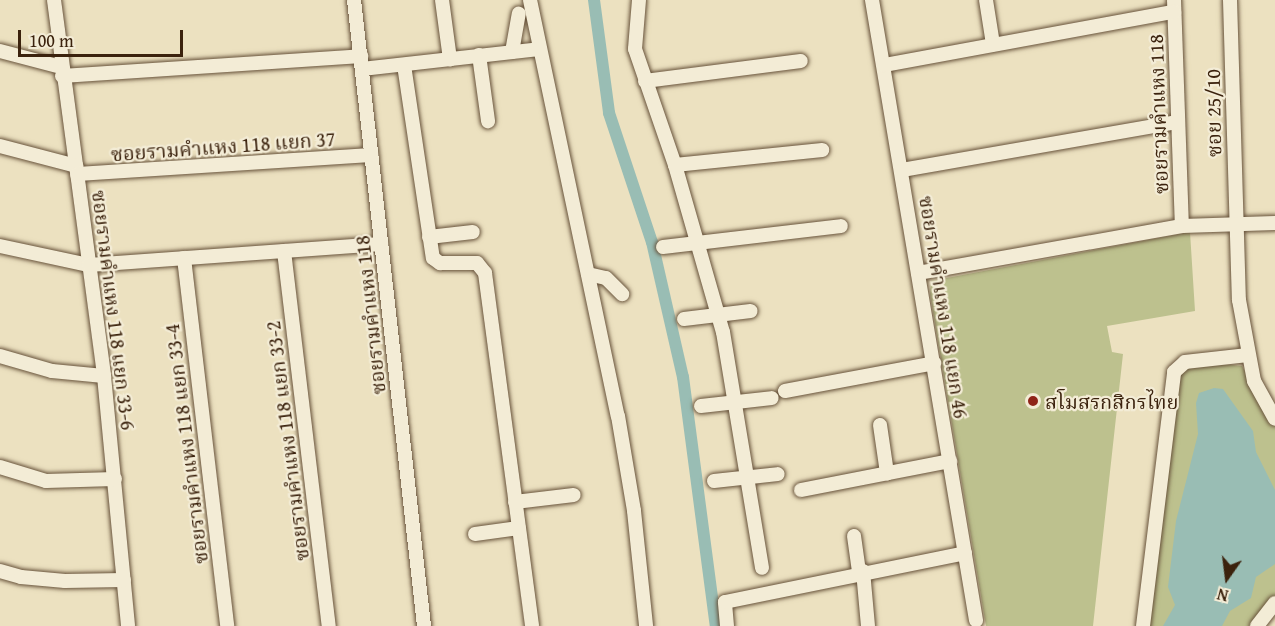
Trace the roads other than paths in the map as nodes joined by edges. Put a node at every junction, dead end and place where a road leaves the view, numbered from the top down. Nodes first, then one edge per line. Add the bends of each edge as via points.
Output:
1 (54, 0) edge
2 (354, 0) edge
3 (442, 0) edge
4 (530, 0) edge
5 (639, 0) edge
6 (872, 0) edge
7 (986, 0) edge
8 (1230, 0) edge
9 (1174, 6) edge
10 (519, 14) dead end
11 (993, 44) junction
12 (539, 49) junction
13 (0, 51) edge
14 (512, 52) junction
15 (479, 56) junction
16 (450, 59) junction
17 (801, 61) dead end
18 (361, 62) junction
19 (404, 65) junction
20 (884, 65) junction
21 (61, 72) junction
22 (645, 81) junction
23 (488, 121) dead end
24 (1178, 122) junction
25 (0, 146) edge
26 (822, 150) dead end
27 (371, 155) junction
28 (675, 165) junction
29 (77, 170) junction
30 (902, 170) junction
31 (1235, 224) junction
32 (1275, 224) edge
33 (841, 226) dead end
34 (1182, 226) junction
35 (473, 232) dead end
36 (429, 237) junction
37 (695, 242) junction
38 (381, 244) junction
39 (0, 246) edge
40 (663, 247) dead end
41 (284, 251) junction
42 (184, 258) junction
43 (89, 264) junction
44 (918, 273) junction
45 (588, 274) junction
46 (622, 294) dead end
47 (751, 311) dead end
48 (718, 314) junction
49 (684, 319) dead end
50 (1248, 355) junction
51 (0, 356) edge
52 (934, 363) junction
53 (104, 376) junction
54 (736, 403) junction
55 (701, 406) dead end
56 (1275, 419) edge
57 (880, 425) dead end
58 (950, 461) junction
59 (0, 467) edge
60 (887, 473) junction
61 (778, 474) dead end
62 (750, 478) junction
63 (115, 479) junction
64 (714, 481) dead end
65 (801, 490) dead end
66 (574, 495) dead end
67 (515, 502) junction
68 (519, 528) junction
69 (475, 534) dead end
70 (854, 536) dead end
71 (965, 553) junction
72 (762, 568) dead end
73 (0, 571) edge
74 (861, 572) junction
75 (124, 580) junction
76 (1275, 603) edge
77 (976, 620) dead end
78 (128, 626) edge
79 (227, 626) edge
80 (329, 626) edge
81 (424, 626) edge
82 (531, 626) edge
83 (646, 626) edge
84 (727, 626) edge
85 (868, 626) edge
86 (1143, 626) edge
87 (1257, 626) edge

1 - 21 street, ซอยรามคำแหง 118 แยก 33-6
2 - 18 street, ซอยรามคำแหง 118
3 - 16 street
4 - 12 street
5 - 22 street via 635,49
6 - 20 street, ซอยรามคำแหง 118 แยก 46
7 - 11 street
8 - 31 street, ซอย 25/10
9 - 11 street
9 - 24 street, ซอยรามคำแหง 118
10 - 14 street
11 - 20 street
12 - 14 street
12 - 45 street
13 - 21 street
14 - 15 street
15 - 16 street
15 - 23 street
16 - 19 street
17 - 22 street
18 - 19 street
18 - 21 street
18 - 27 street, ซอยรามคำแหง 118
19 - 36 street
20 - 30 street, ซอยรามคำแหง 118 แยก 46
21 - 29 street, ซอยรามคำแหง 118 แยก 33-6
22 - 28 street
24 - 30 street
24 - 34 street, ซอยรามคำแหง 118
25 - 29 street, ซอยรามคำแหง 118 แยก 37
26 - 28 street
27 - 29 street, ซอยรามคำแหง 118 แยก 37
27 - 38 street, ซอยรามคำแหง 118
28 - 37 street
29 - 43 street, ซอยรามคำแหง 118 แยก 33-6
30 - 44 street, ซอยรามคำแหง 118 แยก 46
31 - 32 street
31 - 34 street
31 - 50 street, ซอย 25/10 via 1239,300
33 - 37 street
34 - 44 street
35 - 36 street
36 - 67 street via 436,261 477,263 483,268
37 - 40 street
37 - 48 street
38 - 41 street
38 - 81 street, ซอยรามคำแหง 118
39 - 43 street
41 - 42 street
41 - 80 street, ซอยรามคำแหง 118 แยก 33-2
42 - 43 street
42 - 79 street, ซอยรามคำแหง 118 แยก 33-4
43 - 53 street, ซอยรามคำแหง 118 แยก 33-6
44 - 52 street, ซอยรามคำแหง 118 แยก 46
45 - 46 street via 606,278
45 - 83 street via 632,501
47 - 48 street
48 - 49 street
48 - 54 street
50 - 56 street, ซอย 25/10 via 1254,381
50 - 86 street via 1185,362 1174,372
51 - 53 street via 52,370
52 - 54 street
52 - 58 street, ซอยรามคำแหง 118 แยก 46
53 - 63 street, ซอยรามคำแหง 118 แยก 33-6
54 - 55 street
54 - 62 street
57 - 60 street
58 - 60 street
58 - 71 street, ซอยรามคำแหง 118 แยก 46
59 - 63 street via 46,481
60 - 65 street
61 - 62 street
62 - 64 street
62 - 72 street
63 - 75 street, ซอยรามคำแหง 118 แยก 33-6
66 - 67 street
67 - 68 street
68 - 69 street
68 - 82 street
70 - 74 street
71 - 74 street
71 - 77 street, ซอยรามคำแหง 118 แยก 46
73 - 75 street via 65,581
74 - 84 street via 725,602
74 - 85 street
75 - 78 street, ซอยรามคำแหง 118 แยก 33-6
76 - 87 street

